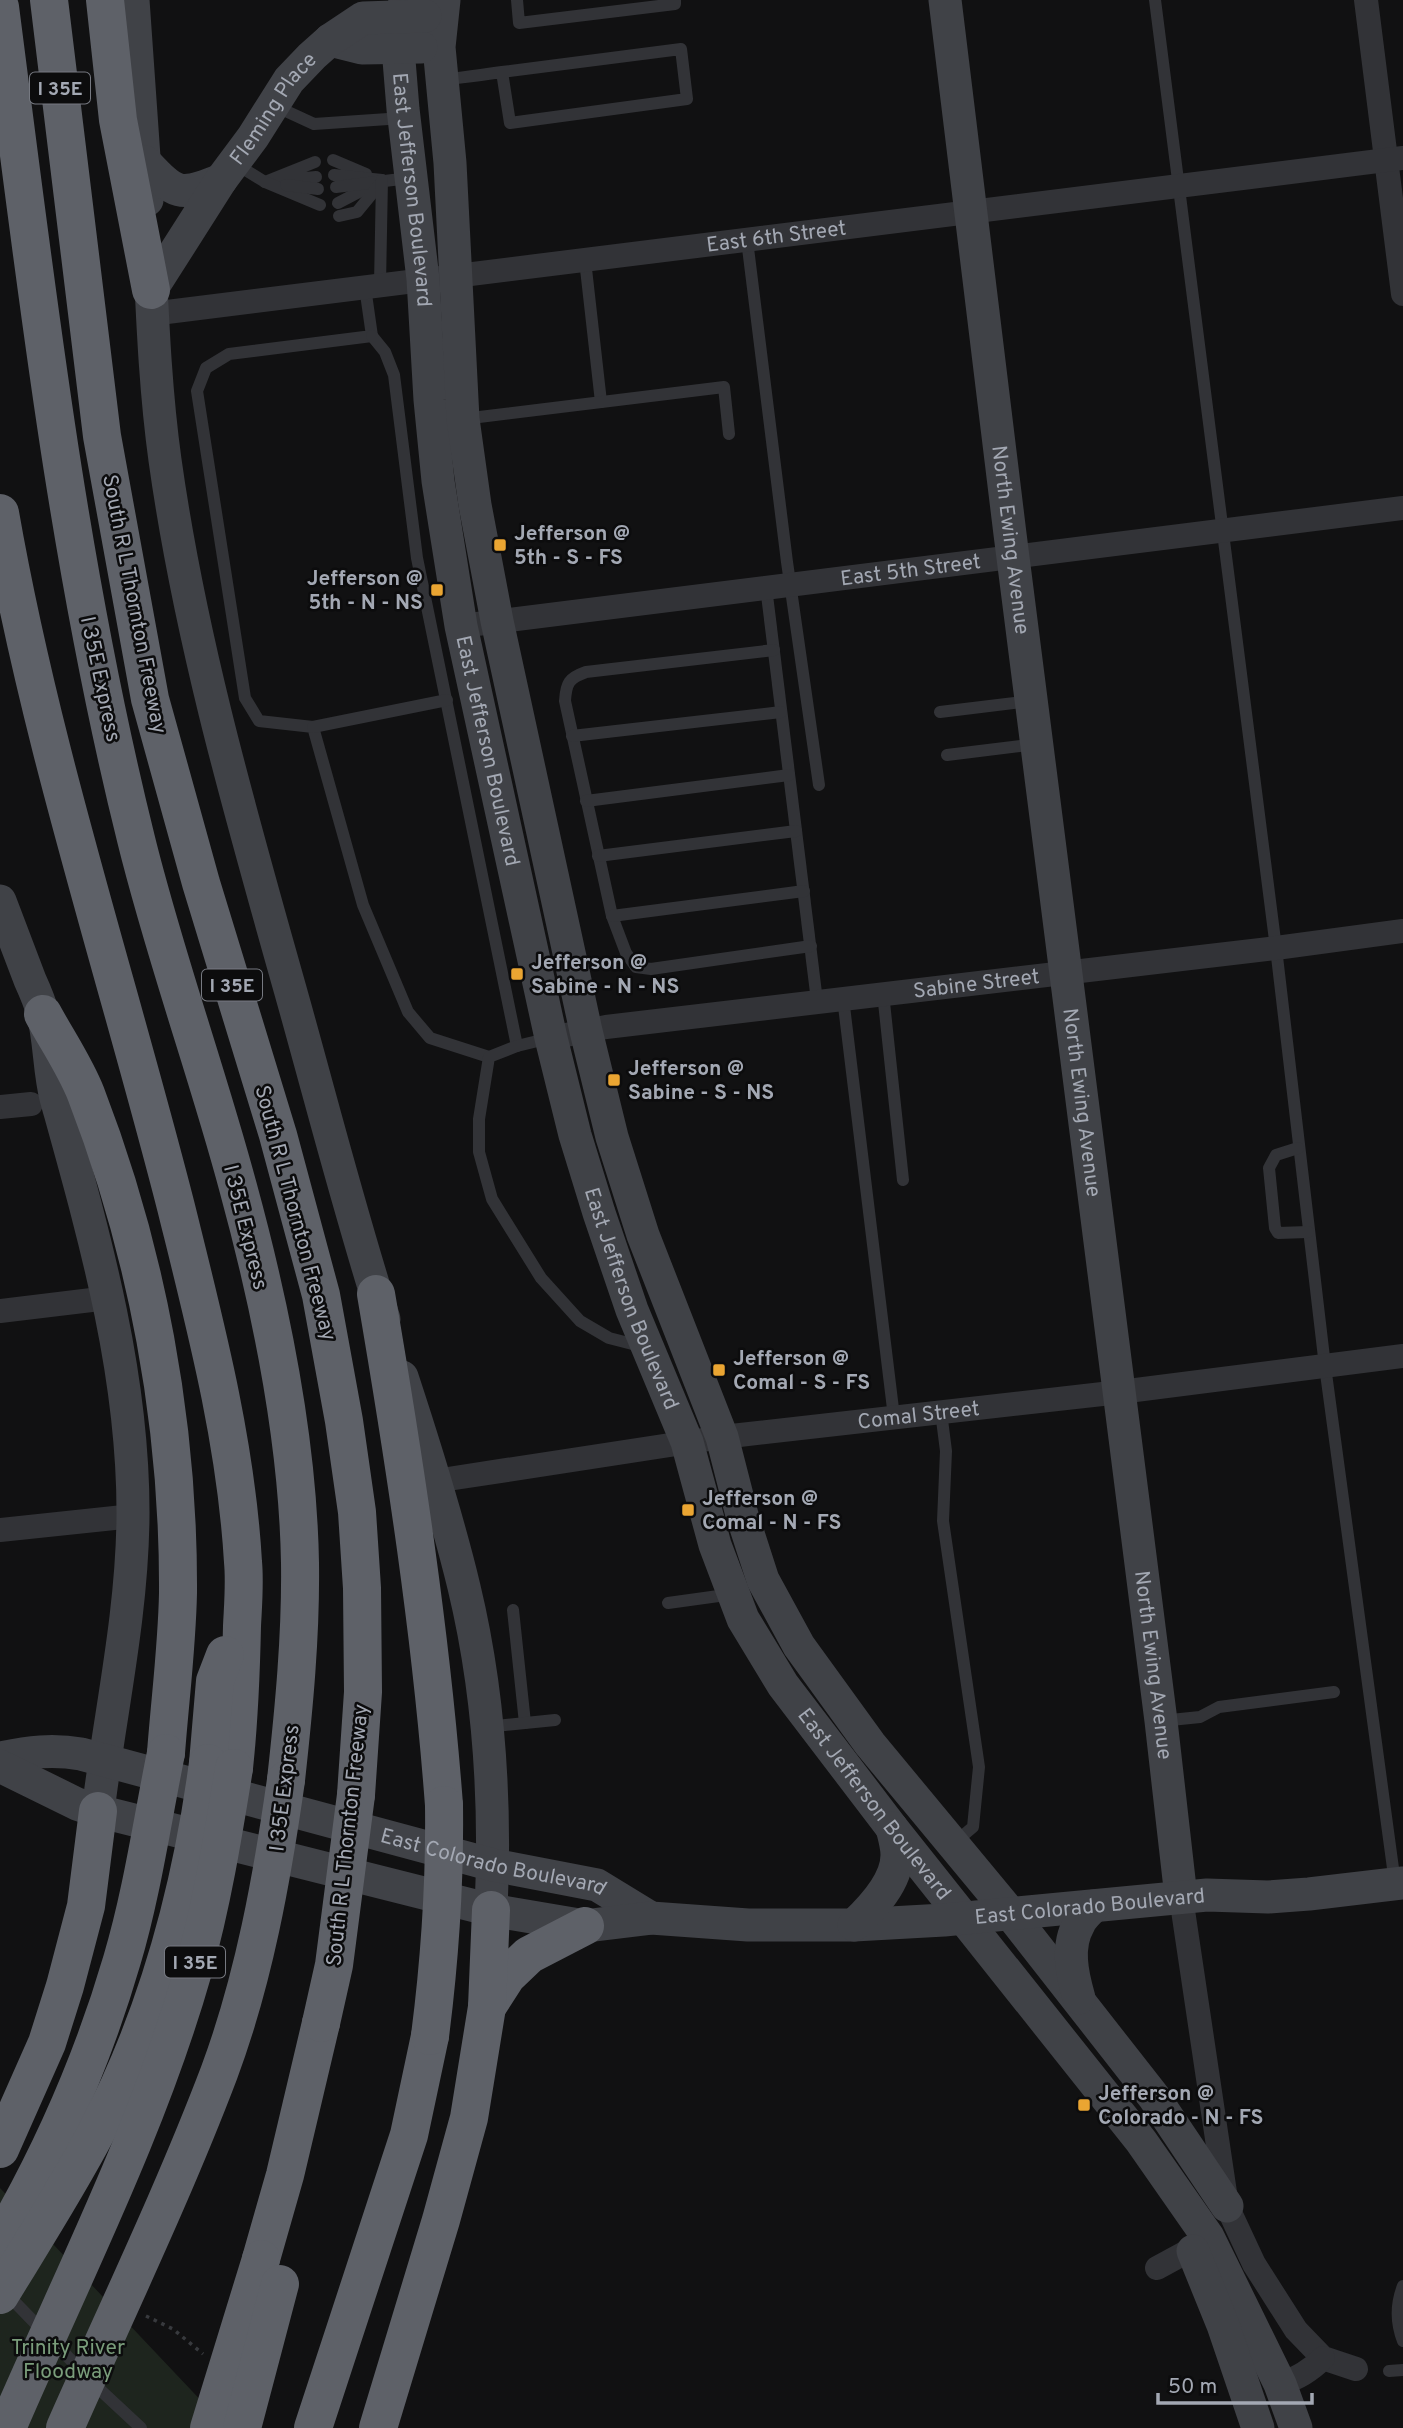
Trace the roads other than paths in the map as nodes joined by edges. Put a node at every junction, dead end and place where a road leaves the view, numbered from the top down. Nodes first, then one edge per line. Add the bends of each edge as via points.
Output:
1 (49, 0) edge
2 (105, 0) edge
3 (133, 0) edge
4 (517, 0) edge
5 (675, 0) edge
6 (945, 0) edge
7 (1154, 0) edge
8 (1366, 0) edge
9 (0, 7) edge
10 (404, 8) edge
11 (442, 21) edge
12 (330, 40) junction
13 (398, 48) junction
14 (502, 72) junction
15 (443, 80) junction
16 (274, 105) junction
17 (404, 118) junction
18 (1394, 159) edge
19 (333, 160) dead end
20 (145, 162) junction
21 (315, 162) dead end
22 (228, 171) junction
23 (397, 179) junction
24 (335, 181) dead end
25 (265, 182) junction
26 (317, 183) dead end
27 (1178, 186) junction
28 (338, 203) dead end
29 (320, 205) dead end
30 (971, 212) junction
31 (339, 216) dead end
32 (747, 240) junction
33 (585, 260) junction
34 (439, 277) junction
35 (373, 286) junction
36 (1403, 294) edge
37 (151, 302) junction
38 (372, 336) junction
39 (601, 402) junction
40 (463, 419) junction
41 (729, 435) dead end
42 (1403, 508) edge
43 (0, 513) edge
44 (1221, 531) junction
45 (1013, 557) junction
46 (778, 586) junction
47 (497, 621) junction
48 (461, 626) junction
49 (774, 650) junction
50 (446, 700) junction
51 (1031, 701) junction
52 (781, 712) junction
53 (940, 712) dead end
54 (313, 727) junction
55 (572, 736) junction
56 (1037, 744) junction
57 (947, 755) dead end
58 (789, 775) junction
59 (819, 785) dead end
60 (586, 801) junction
61 (796, 831) junction
62 (597, 856) junction
63 (804, 891) junction
64 (0, 901) edge
65 (612, 916) junction
66 (1403, 931) edge
67 (811, 946) junction
68 (1276, 948) junction
69 (1066, 973) junction
70 (883, 993) junction
71 (843, 998) junction
72 (817, 1001) junction
73 (43, 1014) junction
74 (586, 1031) junction
75 (551, 1038) junction
76 (517, 1046) junction
77 (489, 1057) junction
78 (32, 1104) dead end
79 (0, 1107) edge
80 (1298, 1148) junction
81 (903, 1180) dead end
82 (1308, 1232) junction
83 (376, 1294) junction
84 (108, 1298) junction
85 (0, 1311) edge
86 (648, 1348) junction
87 (1403, 1356) edge
88 (1325, 1366) junction
89 (1120, 1392) junction
90 (941, 1412) junction
91 (894, 1418) junction
92 (722, 1437) junction
93 (687, 1441) junction
94 (435, 1481) junction
95 (133, 1516) junction
96 (0, 1530) edge
97 (733, 1594) junction
98 (668, 1603) dead end
99 (513, 1610) dead end
100 (1334, 1692) dead end
101 (555, 1720) dead end
102 (1161, 1721) junction
103 (525, 1723) junction
104 (486, 1727) junction
105 (0, 1758) edge
106 (104, 1762) junction
107 (221, 1765) junction
108 (0, 1766) edge
109 (98, 1811) junction
110 (892, 1828) junction
111 (953, 1844) junction
112 (493, 1865) junction
113 (1399, 1883) edge
114 (1181, 1897) junction
115 (1094, 1906) junction
116 (491, 1910) junction
117 (1010, 1913) junction
118 (651, 1918) junction
119 (963, 1918) junction
120 (854, 1925) junction
121 (585, 1926) junction
122 (1080, 2003) junction
123 (487, 2007) junction
124 (0, 2149) edge
125 (1227, 2206) junction
126 (0, 2242) edge
127 (1200, 2243) junction
128 (1157, 2267) dead end
129 (270, 2272) junction
130 (1403, 2286) edge
131 (0, 2287) edge
132 (0, 2295) edge
133 (1403, 2341) edge
134 (1323, 2358) junction
135 (1356, 2368) dead end
136 (1403, 2370) edge
137 (1389, 2371) dead end
138 (1280, 2384) junction
139 (380, 2420) edge
140 (7, 2428) edge
141 (65, 2428) edge
142 (141, 2428) edge
143 (209, 2428) edge
144 (242, 2428) edge
145 (313, 2428) edge
146 (1258, 2428) edge
147 (1296, 2428) edge

1 - 129 highway, South R L Thornton Freeway / I 35E, bridge via 102,436 150,699 321,1294 357,1512 363,1692 356,1795 334,1965 285,2175
2 - 37 highway via 118,120
3 - 20 main road
4 - 5 lane via 519,23 675,4
6 - 30 main road, North Ewing Avenue
7 - 27 lane
8 - 18 street
9 - 141 highway, I 35E Express, bridge via 67,503 97,670 136,841 239,1188 268,1315 287,1419 300,1563 286,1780 271,1881 251,1969 219,2071 166,2202
10 - 11 main road, Fleming Place
10 - 12 main road, Fleming Place via 363,19
10 - 13 main road, East Jefferson Boulevard
11 - 13 main road, Fleming Place
11 - 15 main road, East Jefferson Boulevard
12 - 13 main road, Fleming Place via 362,48
12 - 16 main road, Fleming Place via 289,80
13 - 17 main road, East Jefferson Boulevard
14 - 14 lane via 681,49 687,99 509,123
14 - 15 lane
15 - 34 main road, East Jefferson Boulevard via 450,163
16 - 17 lane via 314,124
16 - 22 main road, Fleming Place
17 - 23 main road, East Jefferson Boulevard
18 - 27 street, East 6th Street
18 - 36 street
19 - 23 lane
20 - 22 main road, Fleming Place via 179,191 192,191
20 - 37 main road
21 - 25 lane
22 - 25 lane
22 - 37 main road, Fleming Place
23 - 24 lane
23 - 28 lane
23 - 31 lane via 356,212
23 - 34 main road, East Jefferson Boulevard
23 - 35 lane
25 - 26 lane
25 - 29 lane
27 - 30 street, East 6th Street
27 - 44 lane
30 - 32 street, East 6th Street
30 - 45 main road, North Ewing Avenue
32 - 33 street, East 6th Street
32 - 46 lane
33 - 34 street, East 6th Street
33 - 39 lane
34 - 35 street, East 6th Street
34 - 40 main road, East Jefferson Boulevard
34 - 48 main road, East Jefferson Boulevard via 430,400
35 - 37 street, East 6th Street
35 - 38 lane
37 - 83 main road via 165,461 193,618 220,735
38 - 50 lane via 394,375 416,558
38 - 54 lane via 229,354 206,368 197,391 245,698 259,721
39 - 40 lane
39 - 41 lane via 724,387
40 - 47 main road, East Jefferson Boulevard
42 - 44 street, East 5th Street
43 - 107 highway via 61,792 153,1118 203,1312 232,1454 244,1564 243,1607 215,1681
44 - 45 street, East 5th Street
44 - 68 lane
45 - 46 street, East 5th Street
45 - 51 main road, North Ewing Avenue
46 - 47 street, East 5th Street
46 - 49 lane
46 - 59 lane
47 - 48 street, East 5th Street
47 - 74 main road, East Jefferson Boulevard
48 - 75 main road, East Jefferson Boulevard
49 - 52 lane
49 - 55 lane via 586,671 572,677 566,686
50 - 54 lane
50 - 76 lane
51 - 53 lane
51 - 56 main road, North Ewing Avenue
52 - 55 lane
52 - 58 lane
54 - 77 lane via 363,905 408,1012 430,1038
55 - 60 lane
56 - 57 lane
56 - 69 main road, North Ewing Avenue
58 - 60 lane
58 - 61 lane
60 - 62 lane
61 - 62 lane
61 - 63 lane
62 - 65 lane
63 - 65 lane
63 - 67 lane
64 - 73 main road
65 - 67 lane via 636,967 651,969
66 - 68 street, Sabine Street
67 - 72 lane
68 - 69 street, Sabine Street
68 - 80 lane
69 - 70 street, Sabine Street
69 - 89 main road, North Ewing Avenue
70 - 71 street, Sabine Street
70 - 81 lane
71 - 72 street, Sabine Street
71 - 91 lane
72 - 74 street, Sabine Street
73 - 84 main road via 55,1094
73 - 126 highway, bridge via 85,1091 125,1211 146,1294 166,1398 176,1502 178,1595 166,1752 136,1906 110,1997 54,2143
74 - 75 street, Sabine Street
74 - 92 main road, East Jefferson Boulevard via 643,1236
75 - 76 lane
75 - 86 main road, East Jefferson Boulevard via 598,1213
76 - 77 lane
77 - 86 lane via 479,1152 492,1199 541,1278 580,1321 609,1338
78 - 79 street
80 - 82 lane
80 - 82 lane via 1276,1155 1269,1167 1275,1228 1286,1234
82 - 88 lane
83 - 94 main road
83 - 145 highway, bridge via 438,1729 445,1879 430,2036 409,2135
84 - 85 street
84 - 95 main road via 130,1440
86 - 93 main road, East Jefferson Boulevard
87 - 88 street, Comal Street
88 - 89 street, Comal Street
88 - 113 lane
89 - 90 street, Comal Street
89 - 102 main road, North Ewing Avenue
90 - 91 street, Comal Street
90 - 111 lane via 946,1451 943,1521 979,1767 973,1827
91 - 92 street, Comal Street
92 - 93 street, Comal Street
92 - 111 main road, East Jefferson Boulevard via 763,1580 799,1646 870,1744
93 - 94 street, Comal Street
93 - 97 main road, East Jefferson Boulevard
94 - 104 main road via 465,1589
95 - 96 street
95 - 106 main road via 124,1645
97 - 98 lane
97 - 110 main road, East Jefferson Boulevard via 783,1685
99 - 103 lane
100 - 102 lane via 1219,1707 1199,1717
101 - 103 lane
102 - 114 main road, North Ewing Avenue
103 - 104 lane
104 - 112 main road
105 - 106 main road, East Colorado Boulevard via 30,1751 67,1752
106 - 109 main road
106 - 112 main road, East Colorado Boulevard
107 - 132 highway, bridge via 153,2002 97,2131
107 - 140 highway, I 35E, bridge via 210,1909 172,2039 130,2149
108 - 109 main road, East Colorado Boulevard
109 - 116 main road, East Colorado Boulevard
109 - 124 highway via 86,1906 47,2043
110 - 119 main road, East Jefferson Boulevard
110 - 120 main road via 897,1855 894,1872 870,1910
111 - 117 main road, East Jefferson Boulevard
112 - 116 main road
112 - 118 main road, East Colorado Boulevard via 597,1885
113 - 114 main road, East Colorado Boulevard via 1268,1897
114 - 115 main road, East Colorado Boulevard
114 - 125 street, North Ewing Avenue
115 - 117 main road, East Colorado Boulevard
115 - 122 main road via 1079,1924 1072,1945 1072,1974
116 - 121 main road, East Colorado Boulevard
116 - 123 highway
117 - 119 main road, East Colorado Boulevard
117 - 122 main road, East Jefferson Boulevard
118 - 120 main road, East Colorado Boulevard via 748,1925
118 - 121 main road, East Colorado Boulevard
119 - 120 main road, East Colorado Boulevard
119 - 127 main road, East Jefferson Boulevard via 1141,2141
121 - 123 highway via 529,1955 507,1976
122 - 125 main road, East Jefferson Boulevard via 1154,2097
123 - 139 highway via 469,2118
125 - 127 street
125 - 134 street, North Ewing Avenue via 1254,2263 1296,2330
127 - 128 street
127 - 138 main road
127 - 146 main road
129 - 143 highway, South R L Thornton Freeway / I 35E, bridge
129 - 144 highway, bridge
130 - 133 lane via 1397,2309
131 - 142 lane
134 - 135 street, North Ewing Avenue
134 - 138 street via 1311,2370
136 - 137 lane
138 - 147 main road

